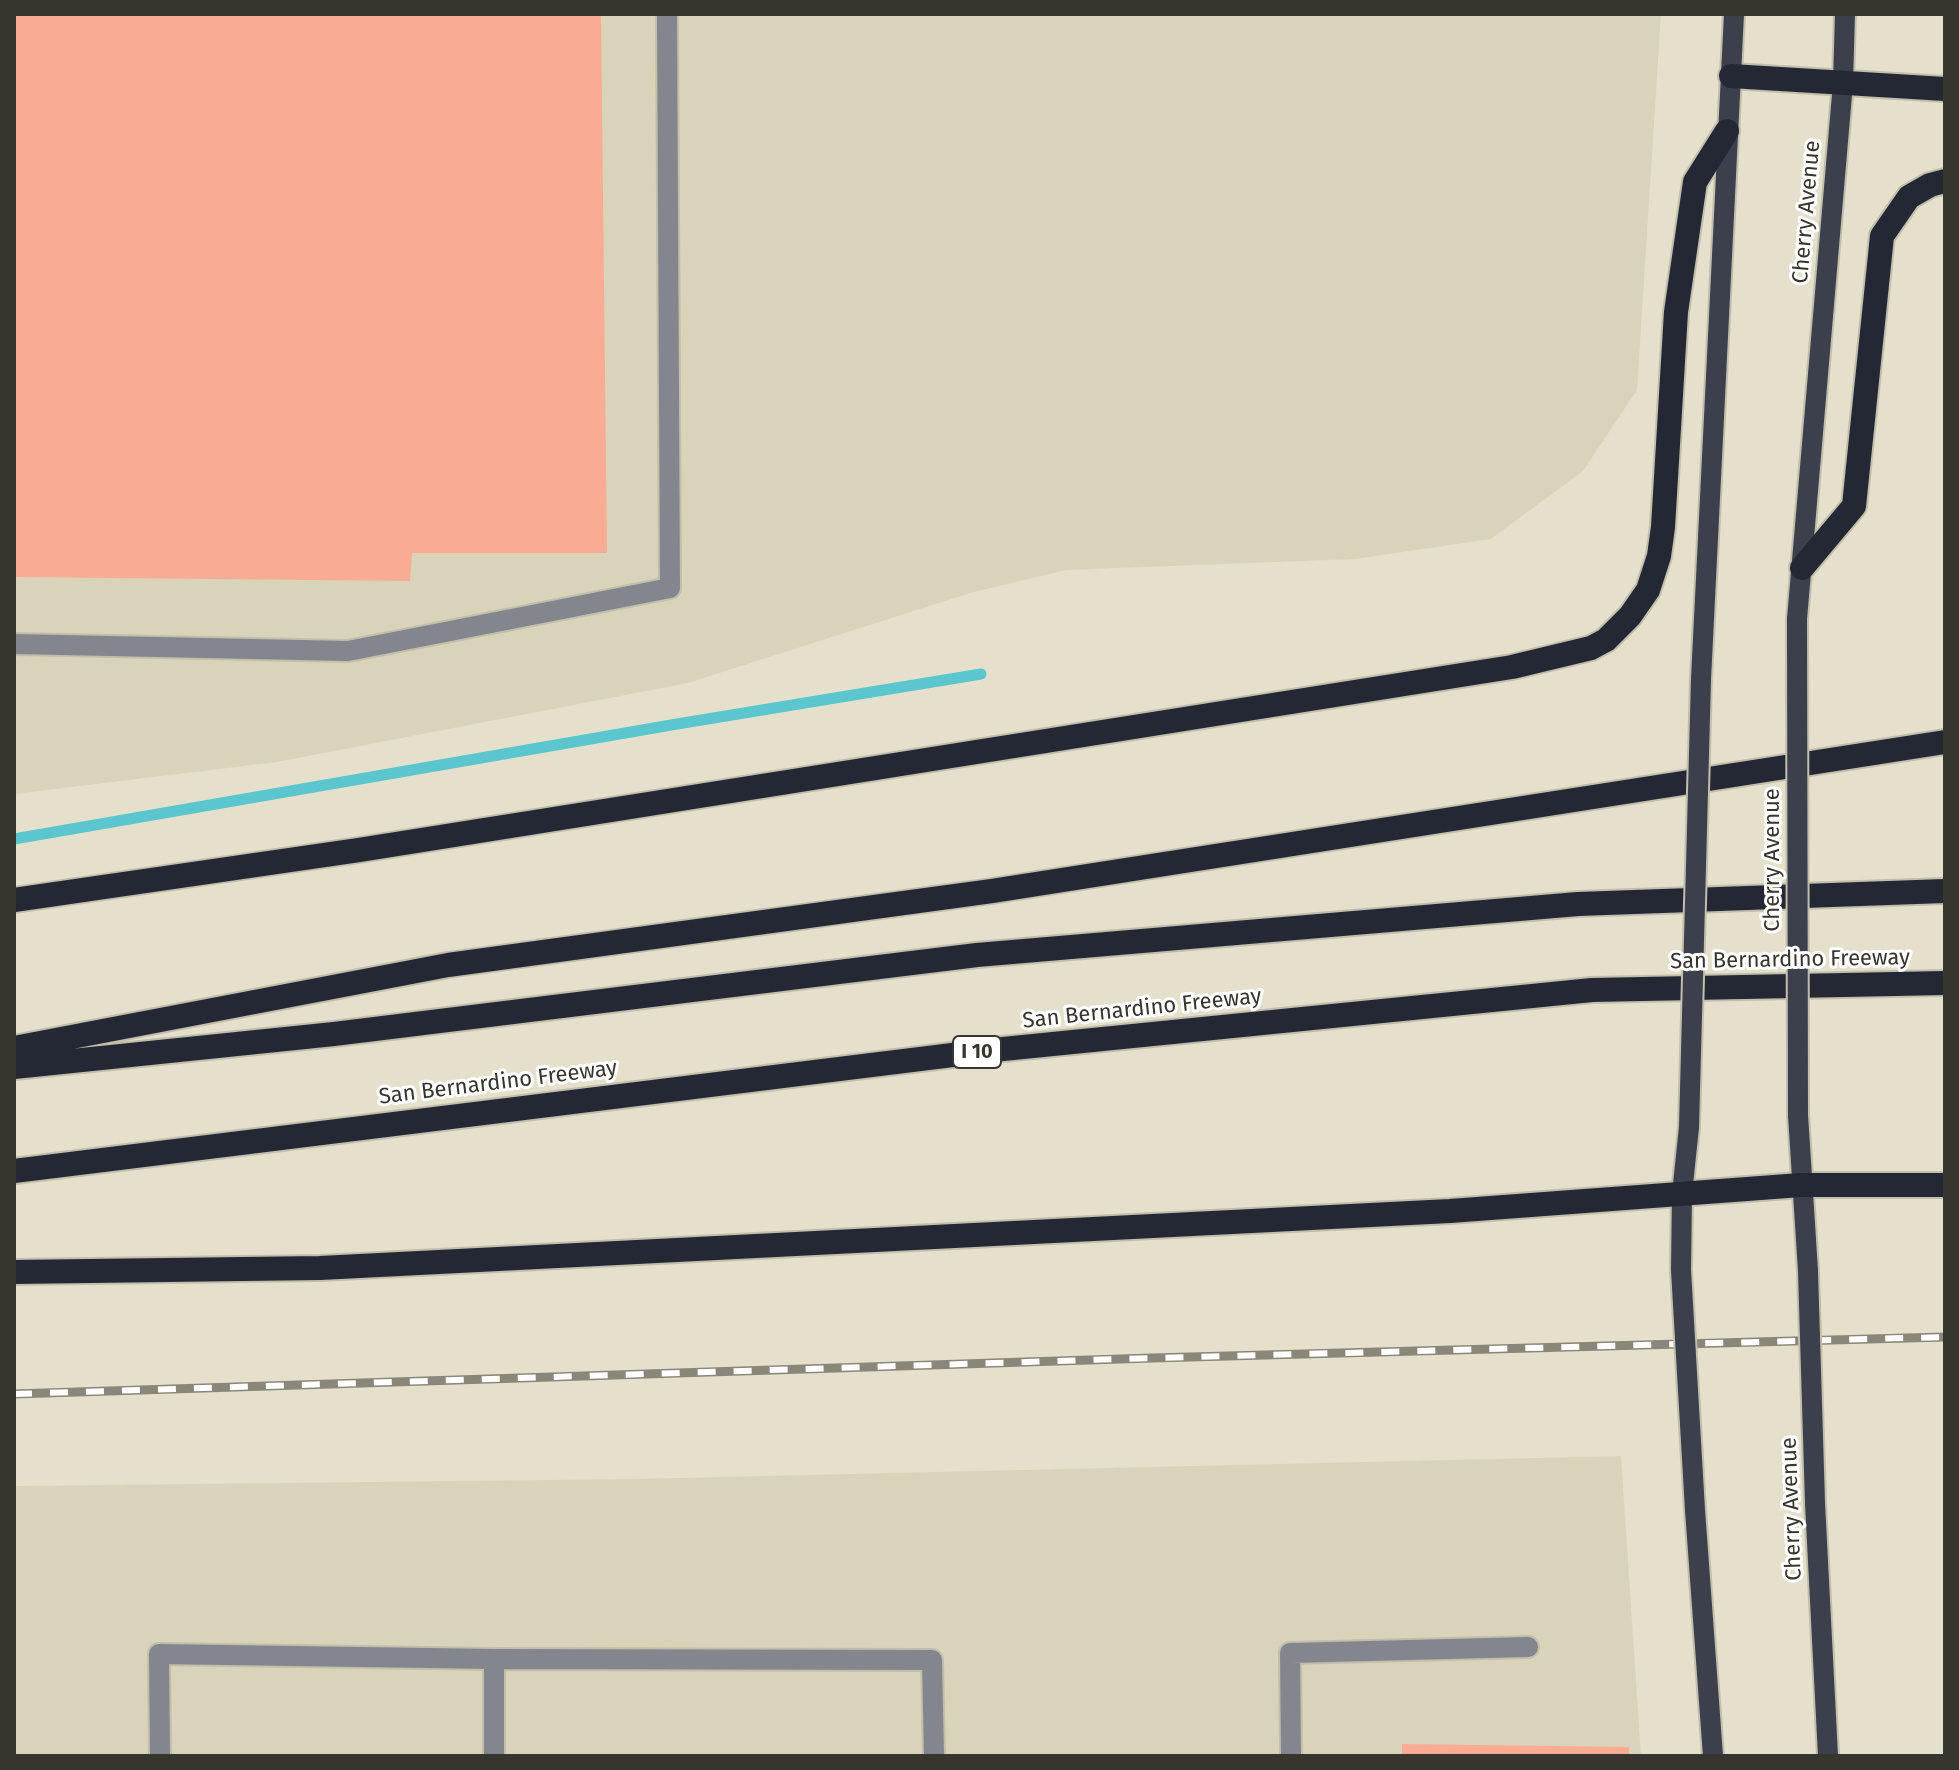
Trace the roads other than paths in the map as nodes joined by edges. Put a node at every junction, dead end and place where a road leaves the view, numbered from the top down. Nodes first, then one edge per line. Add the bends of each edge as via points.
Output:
1 (667, 14) edge
2 (1734, 14) edge
3 (1845, 14) edge
4 (1731, 76) junction
5 (1843, 83) junction
6 (1945, 89) edge
7 (1727, 131) junction
8 (1945, 181) edge
9 (1802, 568) junction
10 (14, 644) edge
11 (1945, 742) edge
12 (1945, 891) edge
13 (14, 900) edge
14 (1945, 983) edge
15 (14, 1048) edge
16 (14, 1067) edge
17 (14, 1171) edge
18 (1801, 1185) junction
19 (1945, 1185) edge
20 (1682, 1194) junction
21 (14, 1272) edge
22 (1528, 1647) dead end
23 (494, 1659) junction
24 (160, 1756) edge
25 (494, 1756) edge
26 (934, 1756) edge
27 (1291, 1756) edge
28 (1713, 1756) edge
29 (1828, 1756) edge

1 - 10 lane via 670,588 348,651
2 - 4 main road
3 - 5 main road, Cherry Avenue
4 - 5 highway
4 - 7 main road
5 - 6 highway
5 - 9 main road, Cherry Avenue
7 - 13 highway via 1695,182 1676,312 1659,556 1648,590 1630,616 1591,648 1512,667 375,848
7 - 20 main road, bridge via 1701,679 1689,1127
8 - 9 highway via 1909,197 1882,236 1854,506
9 - 18 main road, Cherry Avenue, bridge via 1797,619
11 - 15 highway via 992,891 448,965
12 - 16 highway via 1578,904 977,955 334,1034
14 - 17 highway, San Bernardino Freeway / I 10 via 1577,991 993,1050
18 - 19 highway
18 - 20 highway
18 - 29 main road, Cherry Avenue, bridge
20 - 21 highway via 1450,1211 320,1268
20 - 28 main road, bridge via 1681,1270
22 - 27 lane via 1290,1653
23 - 24 lane via 159,1654
23 - 25 lane
23 - 26 lane via 932,1660

